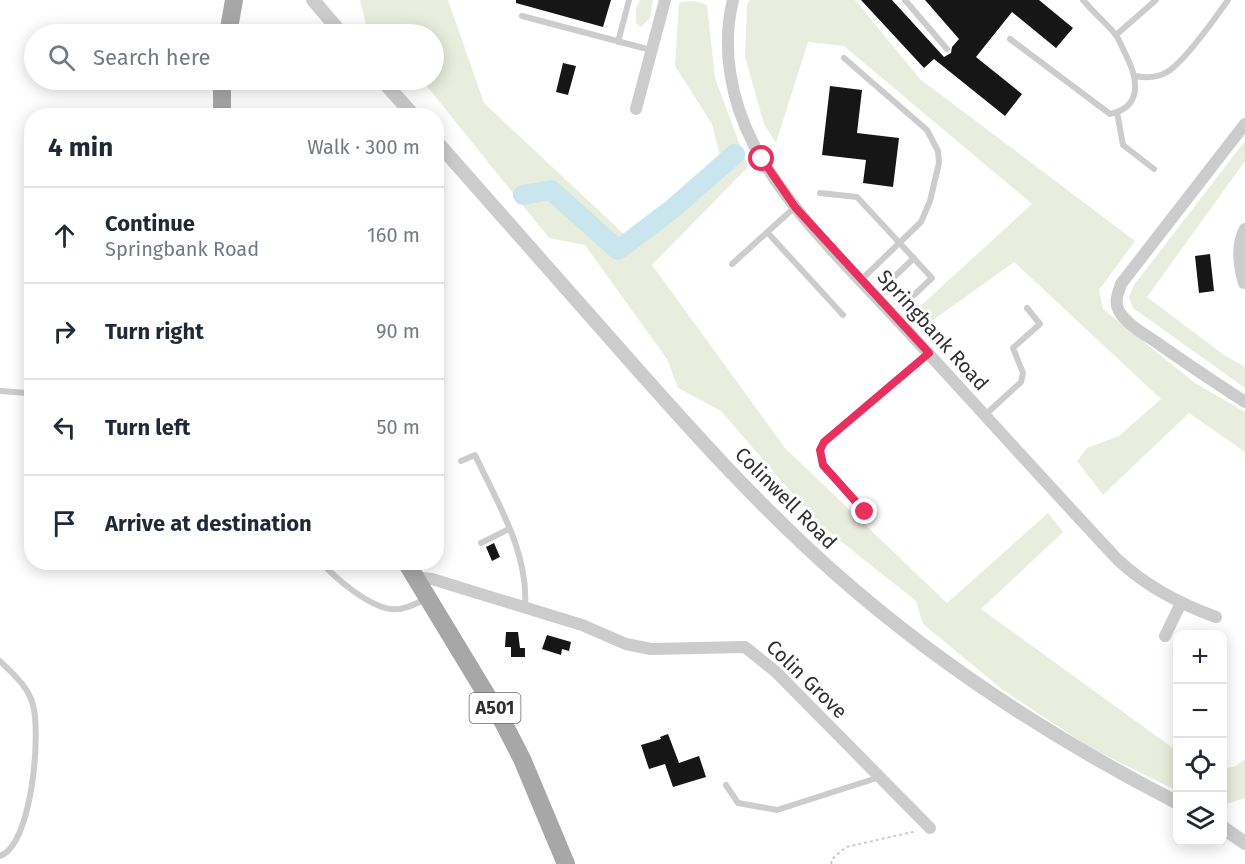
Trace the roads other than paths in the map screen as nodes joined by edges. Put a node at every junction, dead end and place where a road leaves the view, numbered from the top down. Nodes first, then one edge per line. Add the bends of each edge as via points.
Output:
1 (234, 0) edge
2 (313, 0) edge
3 (628, 0) edge
4 (665, 0) edge
5 (733, 0) edge
6 (905, 0) edge
7 (1083, 0) edge
8 (1156, 0) edge
9 (1228, 0) edge
10 (522, 16) dead end
11 (230, 24) edge
12 (333, 24) edge
13 (1116, 36) junction
14 (1010, 39) dead end
15 (618, 42) junction
16 (947, 49) dead end
17 (652, 51) junction
18 (844, 58) dead end
19 (1135, 76) junction
20 (222, 90) edge
21 (391, 90) edge
22 (222, 108) edge
23 (407, 108) edge
24 (636, 109) dead end
25 (1117, 112) junction
26 (1245, 124) edge
27 (444, 150) edge
28 (1155, 169) dead end
29 (820, 193) dead end
30 (795, 207) junction
31 (1245, 229) edge
32 (767, 232) junction
33 (901, 243) junction
34 (914, 258) junction
35 (732, 264) dead end
36 (894, 277) dead end
37 (861, 280) junction
38 (1244, 283) edge
39 (914, 295) dead end
40 (1027, 308) dead end
41 (843, 315) dead end
42 (929, 353) junction
43 (0, 391) edge
44 (24, 393) edge
45 (1245, 402) edge
46 (985, 415) junction
47 (461, 461) dead end
48 (865, 512) dead end
49 (509, 529) junction
50 (481, 543) dead end
51 (328, 570) edge
52 (410, 570) edge
53 (416, 582) junction
54 (426, 598) junction
55 (1181, 603) junction
56 (525, 607) junction
57 (1216, 617) dead end
58 (1166, 636) dead end
59 (0, 661) edge
60 (880, 777) junction
61 (726, 785) dead end
62 (1173, 800) edge
63 (1227, 827) edge
64 (930, 828) road end
65 (1245, 829) edge
66 (1227, 830) edge
67 (1245, 843) edge
68 (0, 856) edge
69 (566, 864) edge

1 - 11 main road
2 - 12 street
3 - 15 lane
4 - 17 street
5 - 30 street, Springbank Road via 727,51 737,99 753,142
6 - 16 lane
7 - 13 lane
8 - 13 lane
9 - 19 lane via 1168,72 1148,78
10 - 15 lane
13 - 19 lane
14 - 25 lane via 1110,114
15 - 17 lane
17 - 24 street
18 - 33 lane via 927,130 938,151 939,163 928,206 921,222
19 - 25 lane via 1133,99
20 - 22 main road
21 - 23 street
25 - 28 lane via 1123,145
26 - 45 street via 1121,284 1117,296 1118,308 1137,329
27 - 62 street, Colinwell Road via 680,417 782,524 836,574 933,653 1015,710 1077,749
29 - 33 lane via 857,197
30 - 32 lane
30 - 37 street, Springbank Road
31 - 38 street via 1234,267
32 - 35 lane
32 - 41 lane
33 - 34 lane
33 - 37 lane
34 - 36 lane
34 - 39 lane via 932,278
37 - 42 street, Springbank Road
40 - 46 lane via 1040,324 1013,348 1023,373 1021,382
42 - 46 street, Springbank Road
42 - 48 lane via 824,442 820,450 823,465
43 - 44 lane
46 - 55 street, Springbank Road via 1118,560 1144,582
47 - 49 lane via 475,455
49 - 50 lane
49 - 56 lane via 522,562
51 - 54 lane via 356,592 390,609
52 - 53 main road, A501
53 - 54 main road, A501
53 - 56 street, Colin Grove via 432,579
54 - 69 main road, A501 via 503,722
55 - 57 street, Springbank Road
55 - 58 street
56 - 60 street, Colin Grove via 626,644 651,649 745,646
59 - 68 lane via 28,691 36,723 31,790 19,836 8,852
60 - 61 lane via 777,810 738,803
60 - 64 street, Colin Grove
63 - 65 street
66 - 67 street

